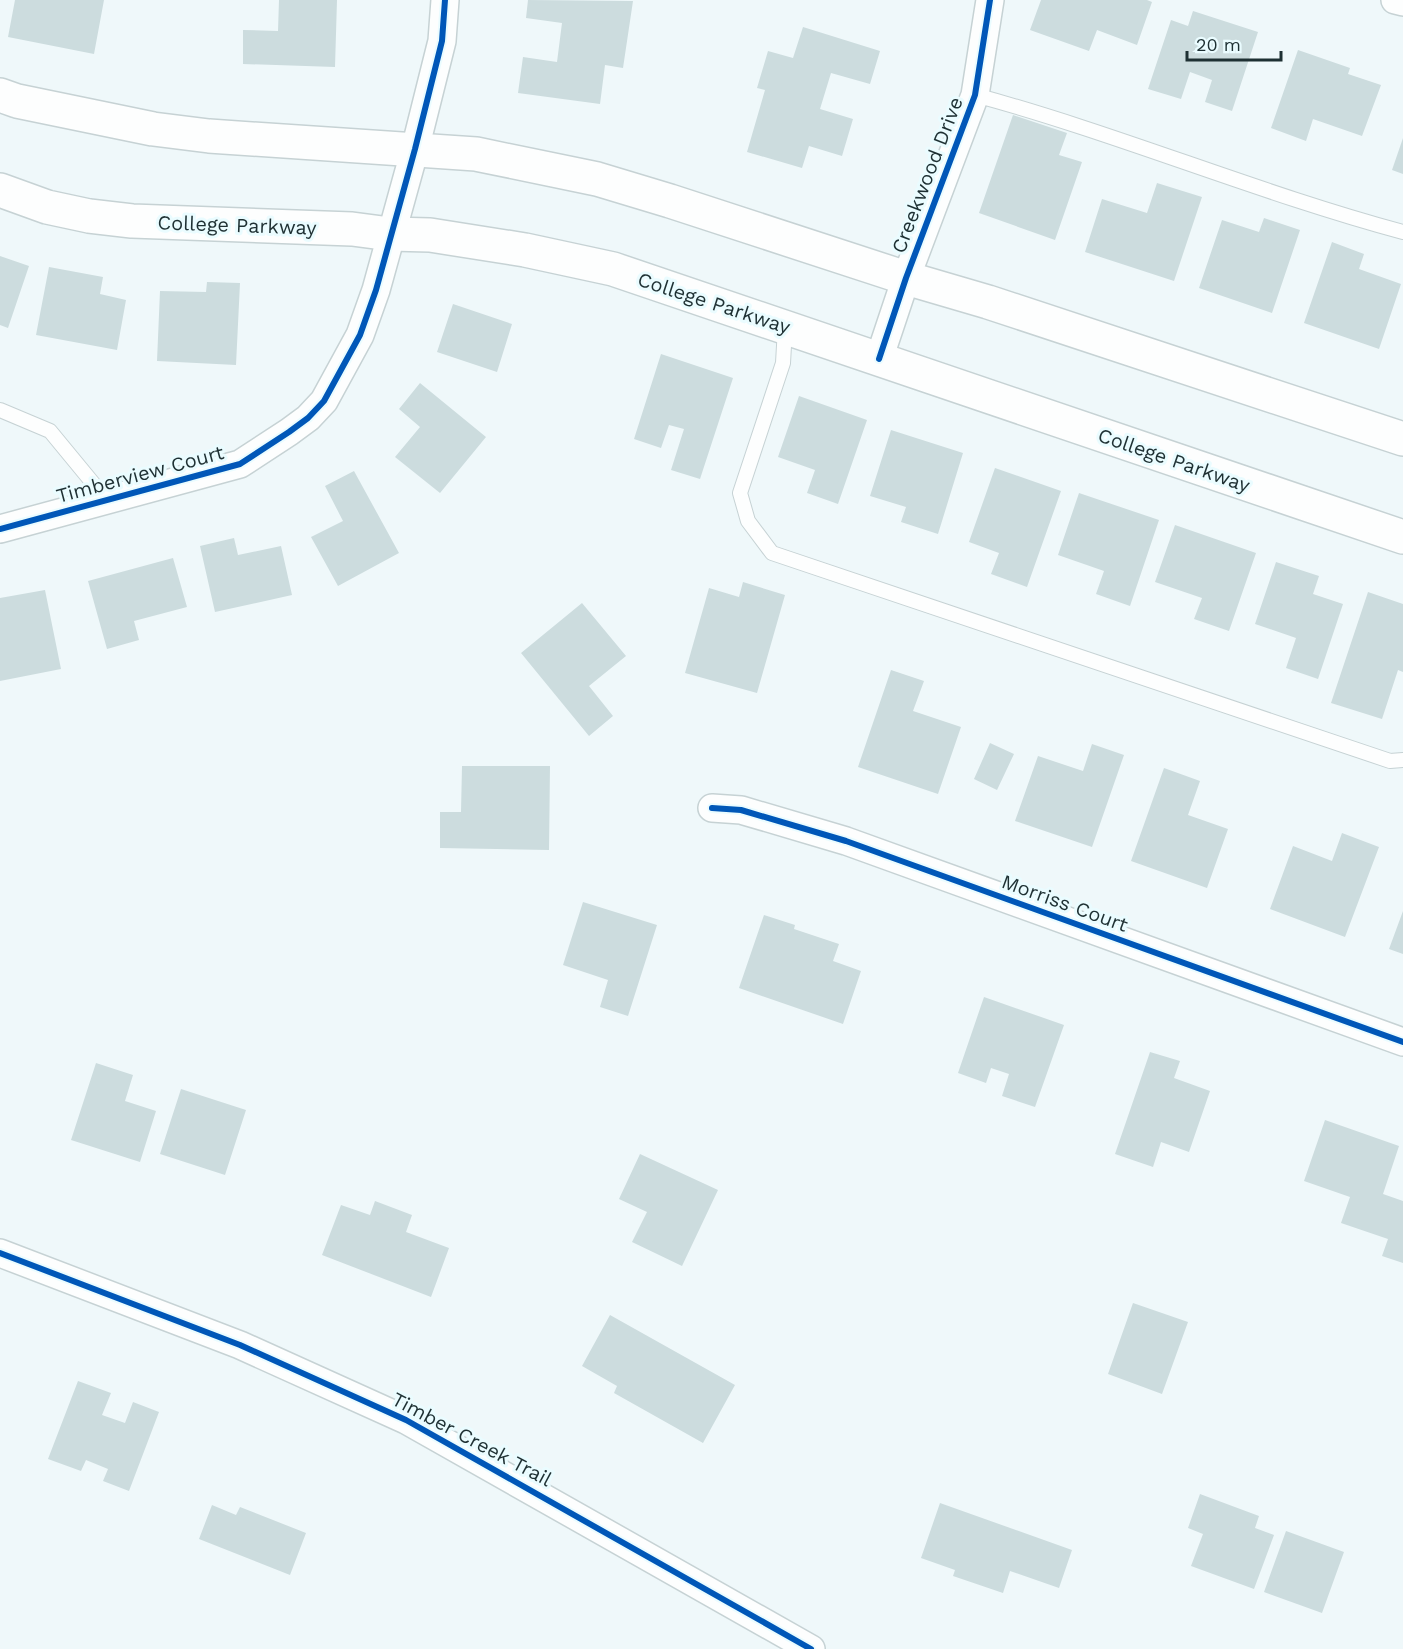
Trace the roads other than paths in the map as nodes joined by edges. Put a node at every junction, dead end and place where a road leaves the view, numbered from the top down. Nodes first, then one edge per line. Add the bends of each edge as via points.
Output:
1 (445, 0) edge
2 (990, 0) edge
3 (1395, 0) edge
4 (1403, 2) edge
5 (0, 95) edge
6 (975, 95) junction
7 (415, 149) junction
8 (0, 190) edge
9 (1403, 232) edge
10 (390, 234) junction
11 (906, 278) junction
12 (785, 326) junction
13 (879, 358) junction
14 (0, 410) edge
15 (1403, 438) edge
16 (105, 500) junction
17 (0, 529) edge
18 (1403, 537) edge
19 (1403, 760) edge
20 (712, 808) dead end
21 (1403, 1042) edge
22 (0, 1252) edge
23 (811, 1649) edge

1 - 7 street, Timberview Court via 442,41
2 - 6 street, Creekwood Drive
3 - 4 street
5 - 7 main road via 153,129
6 - 9 lane via 1045,114
6 - 11 street, Creekwood Drive
7 - 10 street, Timberview Court
7 - 11 main road via 476,154 597,179
8 - 10 main road, College Parkway via 47,207 132,221
10 - 12 main road, College Parkway via 429,235 525,250 613,269
10 - 16 street, Timberview Court via 360,334 324,401 308,418 240,464
11 - 13 street, Creekwood Drive
11 - 15 main road
12 - 13 main road, College Parkway
12 - 19 lane via 783,363 740,493 748,520 772,553 1390,761
13 - 18 main road, College Parkway
14 - 16 lane via 50,431
16 - 17 street, Timberview Court
20 - 21 street, Morriss Court via 741,810 846,841
22 - 23 street, Timber Creek Trail via 240,1346 406,1420

